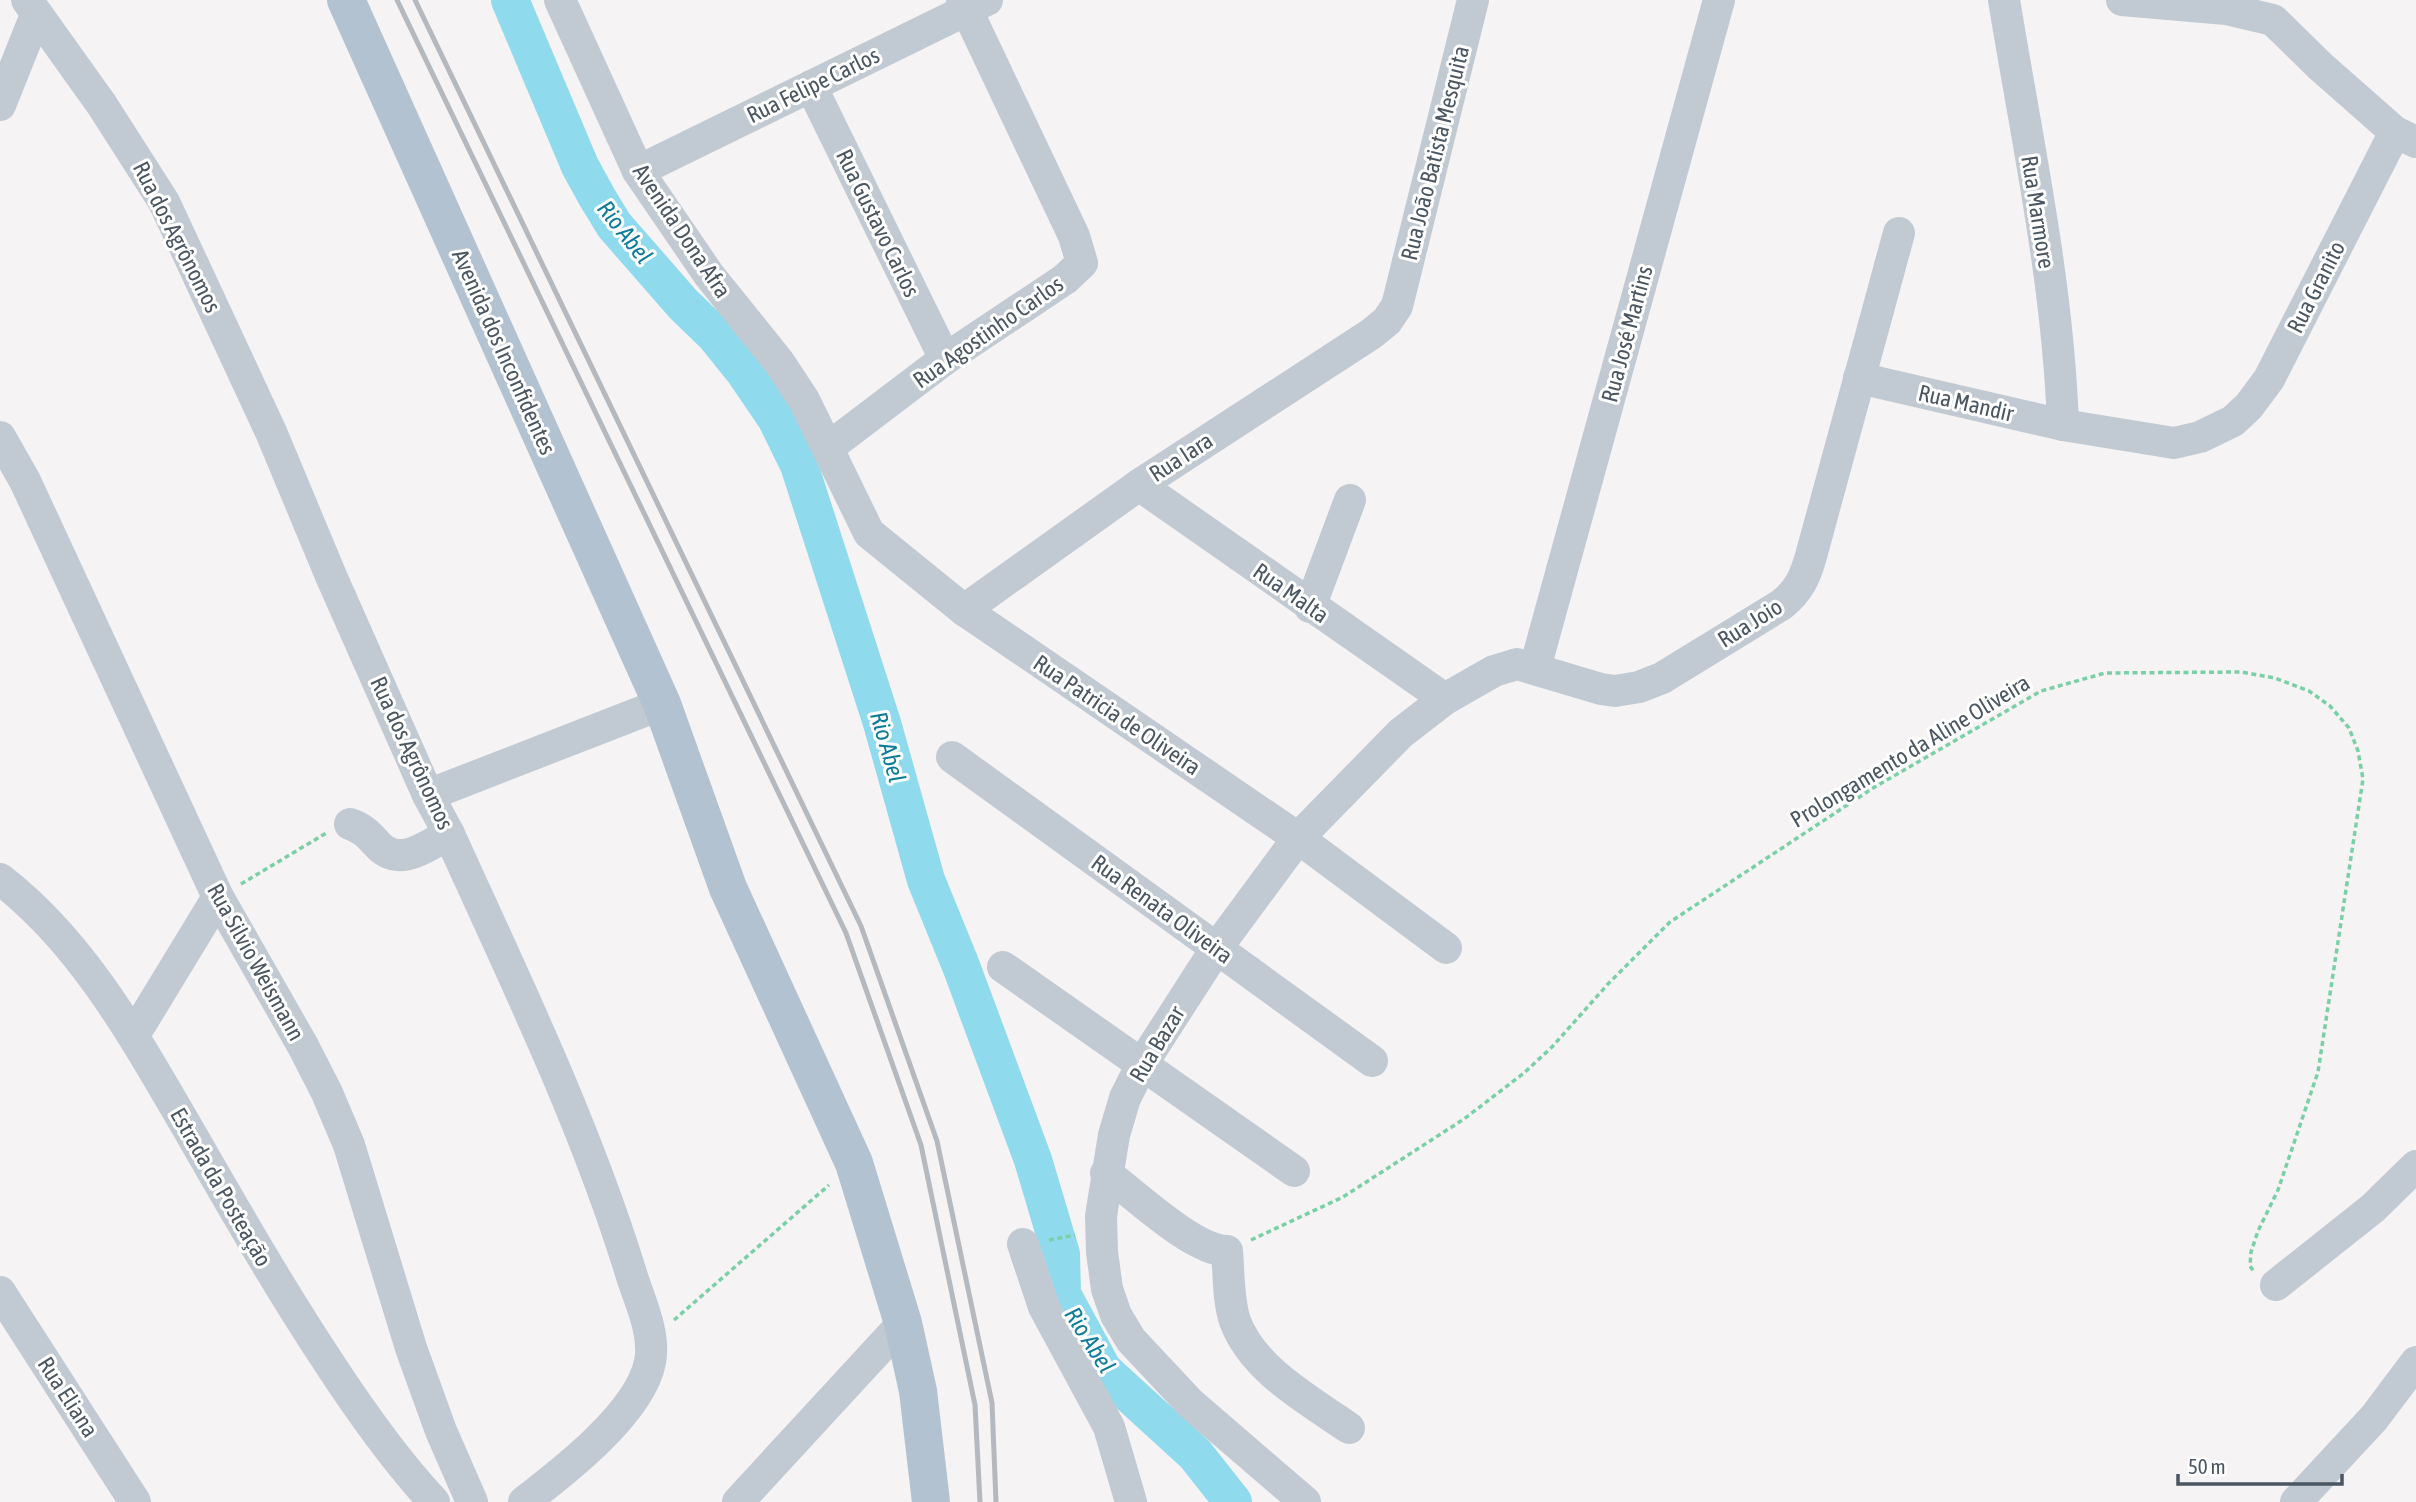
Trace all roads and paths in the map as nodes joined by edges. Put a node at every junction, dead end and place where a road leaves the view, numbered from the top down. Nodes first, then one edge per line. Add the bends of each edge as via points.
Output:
1 (346, 0) edge
2 (1473, 0) edge
3 (1719, 0) edge
4 (2004, 0) edge
5 (2122, 0) edge
6 (972, 3) edge
7 (572, 4) edge
8 (31, 7) edge
9 (2274, 10) edge
10 (811, 86) junction
11 (0, 105) edge
12 (2406, 137) edge
13 (638, 171) junction
14 (1899, 233) dead end
15 (1397, 306) joint
16 (945, 359) junction
17 (1859, 378) junction
18 (2063, 425) junction
19 (2220, 428) joint
20 (0, 437) edge
21 (829, 447) junction
22 (1139, 485) junction
23 (1350, 500) dead end
24 (1310, 607) junction
25 (964, 610) junction
26 (1535, 668) junction
27 (1445, 699) junction
28 (662, 704) junction
29 (952, 757) dead end
30 (428, 795) junction
31 (350, 824) joint
32 (449, 834) junction
33 (1298, 838) junction
34 (0, 879) edge
35 (218, 897) junction
36 (1216, 948) junction
37 (1446, 948) dead end
38 (1003, 967) dead end
39 (134, 1035) junction
40 (1371, 1061) dead end
41 (1142, 1064) junction
42 (854, 1163) junction
43 (2416, 1166) edge
44 (1294, 1171) dead end
45 (1106, 1173) junction
46 (1074, 1236) dead end
47 (1030, 1243) joint
48 (1227, 1251) junction
49 (2276, 1285) joint
50 (0, 1292) edge
51 (903, 1323) junction
52 (651, 1340) junction
53 (2416, 1362) edge
54 (1349, 1428) dead end
55 (135, 1502) edge
56 (434, 1502) edge
57 (472, 1502) edge
58 (524, 1502) edge
59 (738, 1502) edge
60 (931, 1502) edge
61 (1131, 1502) edge
62 (1305, 1502) edge
63 (2296, 1502) edge

1 - 28 main road, Avenida dos Inconfidentes
2 - 15 street, Rua João Batista Mesquita
3 - 26 street, Rua José Martins
4 - 18 street, Rua Marmore via 2061,363
5 - 9 street
6 - 10 street, Rua Felipe Carlos
6 - 16 street, Rua Agostinho Carlos via 1082,263
7 - 13 street, Avenida Dona Afra
8 - 11 street
8 - 30 street, Rua dos Agrônomos via 164,202 271,432
9 - 12 street via 2320,66
10 - 13 street, Rua Felipe Carlos
10 - 16 street, Rua Gustavo Carlos
12 - 19 street, Rua Granito via 2269,379 2249,406
13 - 21 street, Avenida Dona Afra via 709,275 779,362
14 - 17 street
15 - 22 street, Rua Iara via 1371,334
16 - 21 street, Rua Agostinho Carlos
17 - 18 street, Rua Mandir
17 - 26 street, Rua Joio via 1806,573 1789,599 1662,678 1639,687 1601,689
18 - 19 street, Rua Mandir via 2174,443
20 - 35 street, Rua Silvio Weismann
21 - 25 street, Rua Patricia de Oliveira via 869,533
22 - 24 street, Rua Malta
22 - 25 street, Rua Iara
23 - 24 street
24 - 27 street, Rua Malta
25 - 33 street, Rua Patricia de Oliveira
26 - 27 street, Rua Bazar via 1505,666
27 - 33 street, Rua Bazar via 1401,733
28 - 30 street
28 - 42 main road, Avenida dos Inconfidentes via 728,888
29 - 36 street, Rua Renata Oliveira
30 - 32 street, Rua dos Agrônomos
31 - 32 street via 361,827 393,856 417,851
31 - 35 path via 337,827
32 - 52 street, Rua dos Agrônomos via 564,1088 611,1209
33 - 36 street, Rua Bazar
33 - 37 street, Rua Patricia de Oliveira
34 - 39 street, Estrada da Posteação via 75,953
35 - 39 street
35 - 57 street, Rua Silvio Weismann via 303,1046 349,1145 411,1348
36 - 40 street, Rua Renata Oliveira
36 - 41 street, Rua Bazar
38 - 41 street
39 - 56 street, Estrada da Posteação via 296,1312 392,1455
41 - 44 street
41 - 45 street, Rua Bazar via 1125,1098
42 - 51 main road, Avenida dos Inconfidentes
42 - 52 path
43 - 49 street via 2372,1208
45 - 48 street via 1195,1241 1214,1251
45 - 62 street, Rua Bazar via 1101,1216 1107,1289 1131,1340 1190,1403
46 - 47 path
47 - 61 street via 1044,1307 1109,1427
48 - 49 path, Prolongamento da Aline Oliveira via 1343,1197 1453,1127 1552,1047 1670,922 1873,788 2040,691 2105,673 2241,672 2275,678 2309,691 2330,706 2349,728 2362,779 2318,1072 2278,1190 2251,1252 2250,1266 2257,1277
48 - 54 street via 1232,1309 1243,1336 1263,1363
50 - 55 street, Rua Eliana
51 - 59 street
51 - 60 main road, Avenida dos Inconfidentes via 918,1391
52 - 58 street, Rua dos Agrônomos via 650,1364 623,1410 596,1444
53 - 63 street via 2374,1418

